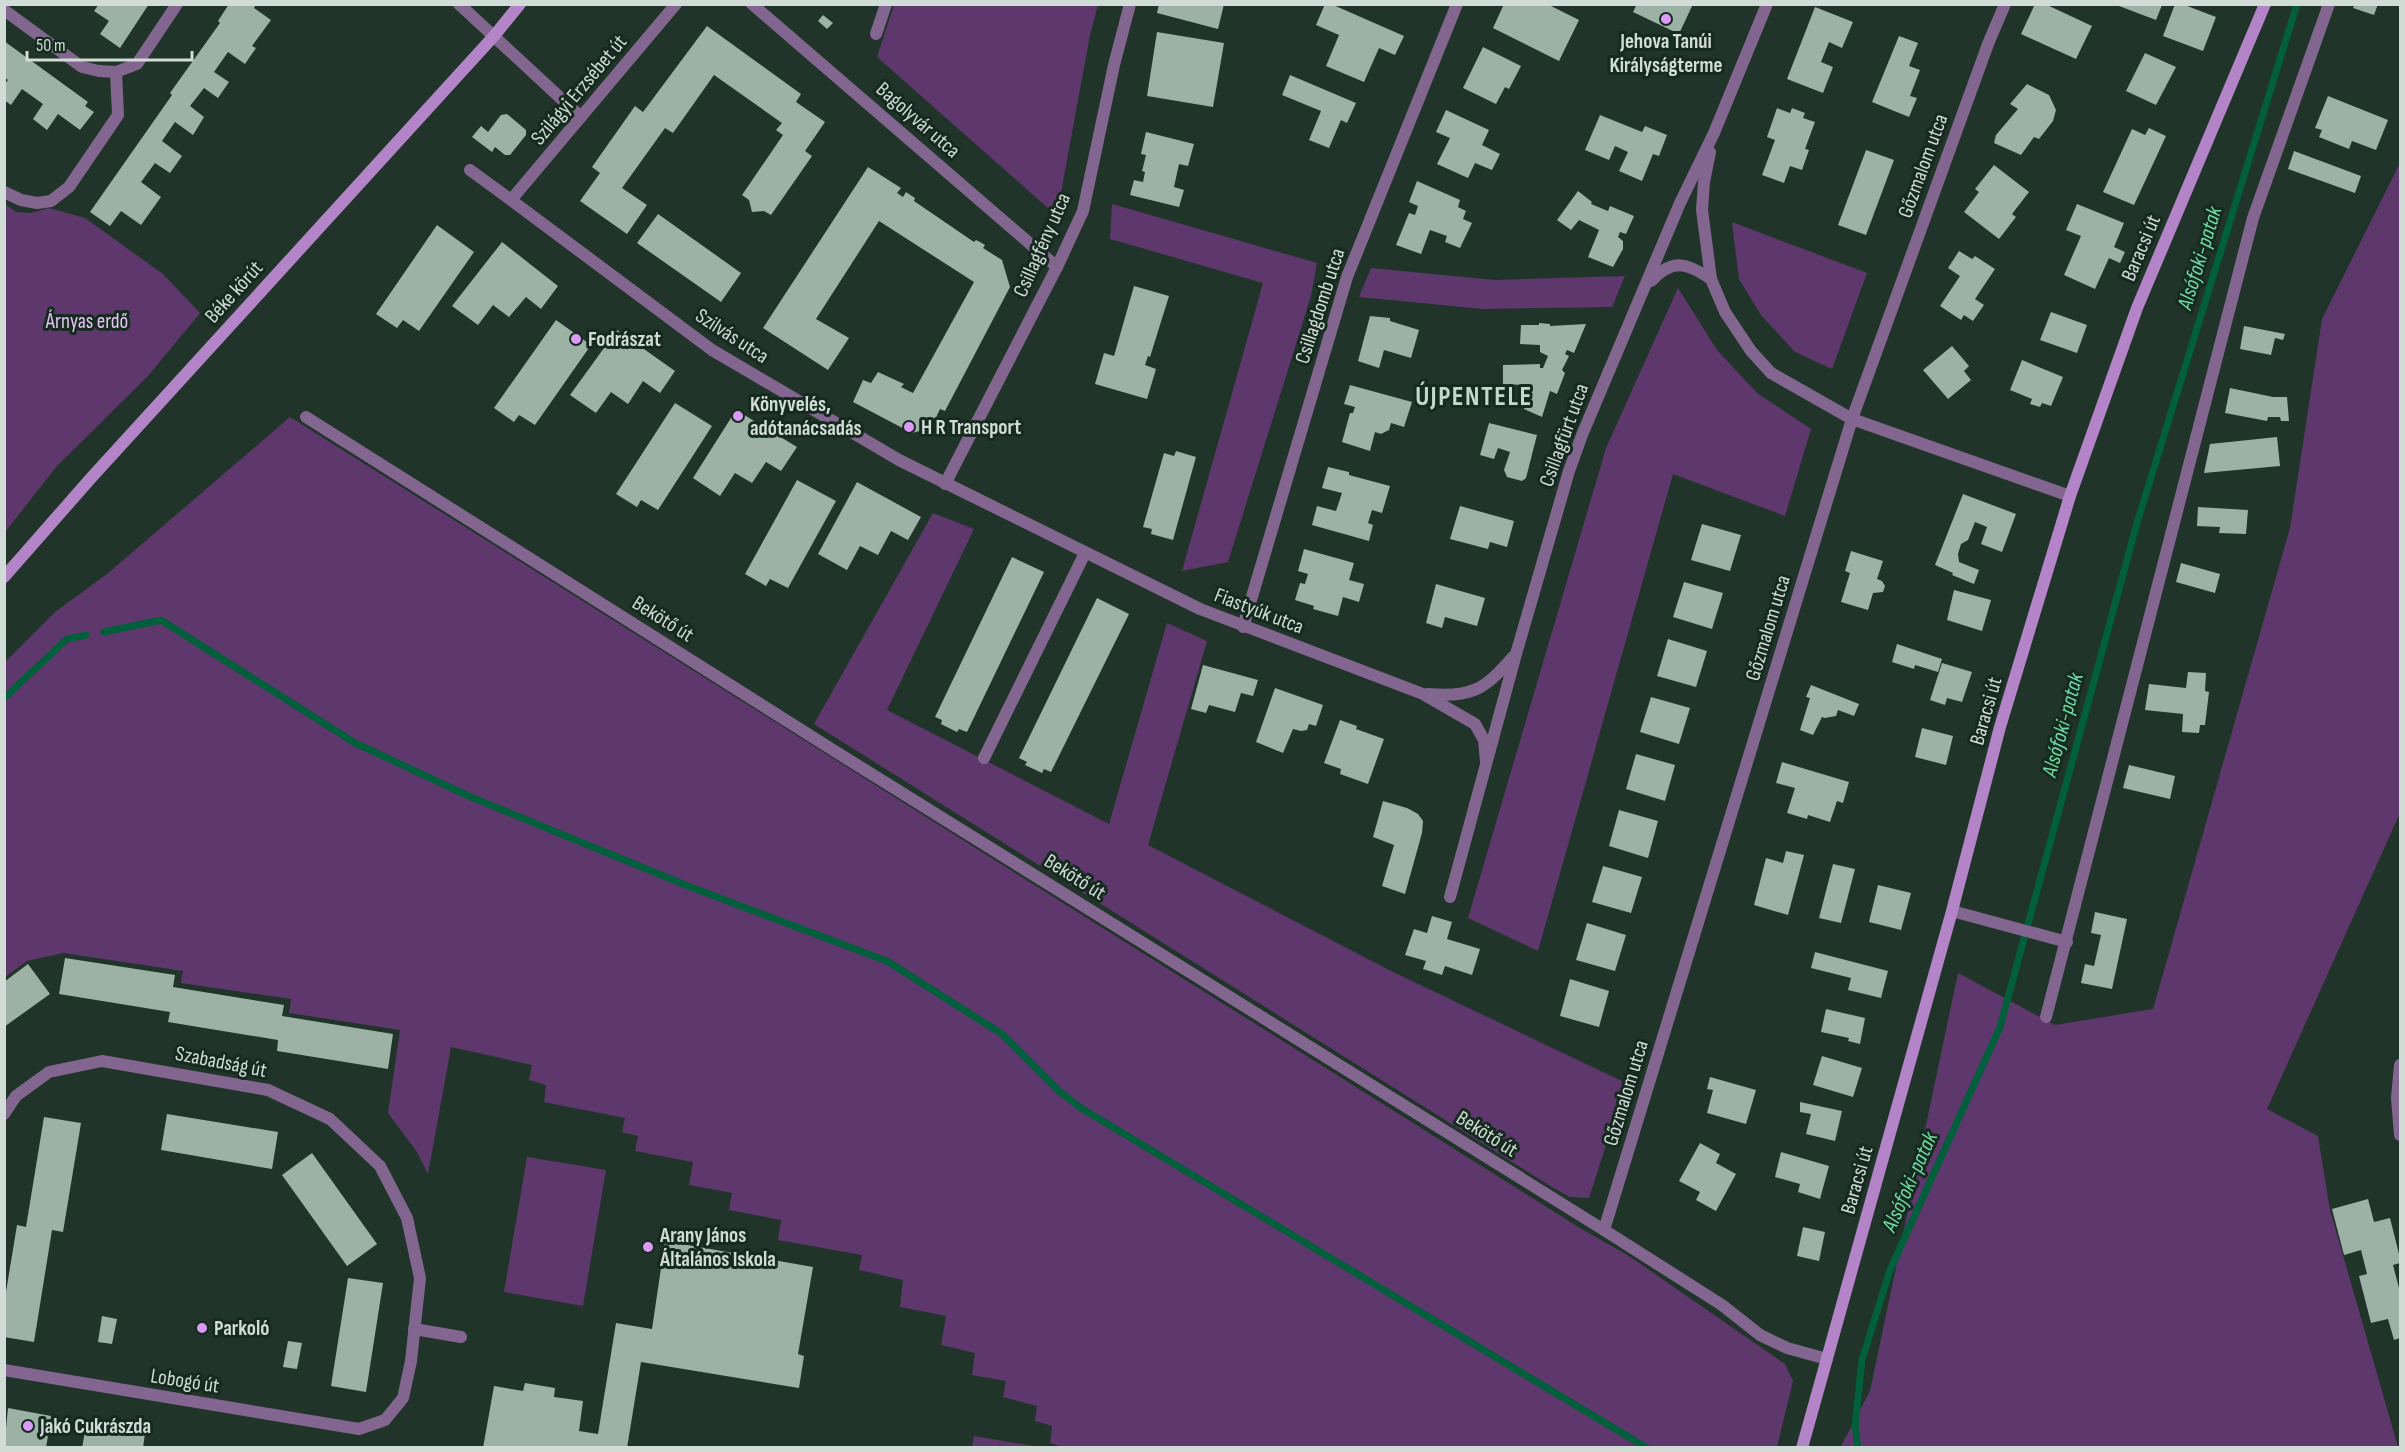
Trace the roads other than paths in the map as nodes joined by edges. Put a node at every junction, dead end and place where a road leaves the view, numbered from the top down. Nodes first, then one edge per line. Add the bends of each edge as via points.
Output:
1 (177, 4) edge
2 (459, 4) edge
3 (520, 4) edge
4 (676, 4) edge
5 (752, 4) edge
6 (886, 4) edge
7 (1130, 4) edge
8 (1457, 4) edge
9 (1767, 4) edge
10 (2005, 4) edge
11 (2265, 4) edge
12 (2329, 4) edge
13 (4, 10) edge
14 (876, 34) dead end
15 (494, 36) junction
16 (116, 72) junction
17 (581, 117) junction
18 (1714, 133) junction
19 (470, 170) dead end
20 (4, 192) edge
21 (511, 200) junction
22 (1057, 267) junction
23 (1711, 279) junction
24 (1646, 286) junction
25 (306, 417) dead end
26 (1852, 419) junction
27 (945, 484) junction
28 (2070, 496) junction
29 (1085, 553) junction
30 (4, 578) edge
31 (1243, 627) junction
32 (1516, 654) junction
33 (1423, 694) junction
34 (984, 758) dead end
35 (1486, 762) junction
36 (1450, 897) dead end
37 (1952, 911) junction
38 (2067, 942) junction
39 (2046, 1017) dead end
40 (2400, 1065) edge
41 (4, 1114) edge
42 (2400, 1135) edge
43 (1604, 1230) junction
44 (414, 1329) junction
45 (461, 1337) dead end
46 (1827, 1359) junction
47 (4, 1370) edge
48 (359, 1430) joint
49 (1802, 1448) edge

1 - 16 street via 137,64
2 - 15 street
3 - 15 street
4 - 17 street, Szilágyi Erzsébet út
5 - 22 street, Bagolyvár utca
6 - 14 street
7 - 22 street, Csillagfény utca via 1083,211
8 - 31 street, Csillagdomb utca via 1347,277
9 - 18 street, Csillagfürt utca
10 - 26 street, Gőzmalom utca
11 - 28 street, Baracsi út via 2137,308
12 - 38 street via 2253,218
13 - 16 street via 82,67
15 - 17 street
15 - 30 street, Béke körút
16 - 20 street via 118,116 69,187 51,201 37,203
17 - 21 street, Szilágyi Erzsébet út
18 - 23 street via 1702,210
18 - 24 street, Csillagfürt utca
19 - 21 street, Szilvás utca
21 - 27 street, Szilvás utca via 712,350
22 - 27 street, Csillagfény utca
23 - 24 street via 1680,264 1669,267
23 - 26 street via 1725,312 1771,373
24 - 32 street, Csillagfürt utca via 1572,462
25 - 43 street, Bekötő út
26 - 28 street
26 - 43 street, Gőzmalom utca
27 - 29 street, Fiastyúk utca
28 - 37 street, Baracsi út via 2000,727
29 - 31 street, Fiastyúk utca
29 - 34 street
31 - 33 street, Fiastyúk utca
32 - 33 street, Fiastyúk utca via 1494,679 1478,690 1453,696
32 - 35 street, Csillagfürt utca
33 - 35 street, Fiastyúk utca via 1475,724 1485,740
35 - 36 street, Csillagfürt utca
37 - 38 street
37 - 46 street, Baracsi út
38 - 39 street
40 - 42 street
41 - 44 street, Szabadság út via 16,1096 49,1072 102,1061 268,1089 330,1119 380,1166 407,1218 420,1278
43 - 46 street, Bekötő út via 1722,1305 1760,1335 1787,1348
44 - 45 street
44 - 48 street, Szabadság út via 403,1398 385,1420
46 - 49 street, Baracsi út
47 - 48 street, Lobogó út

